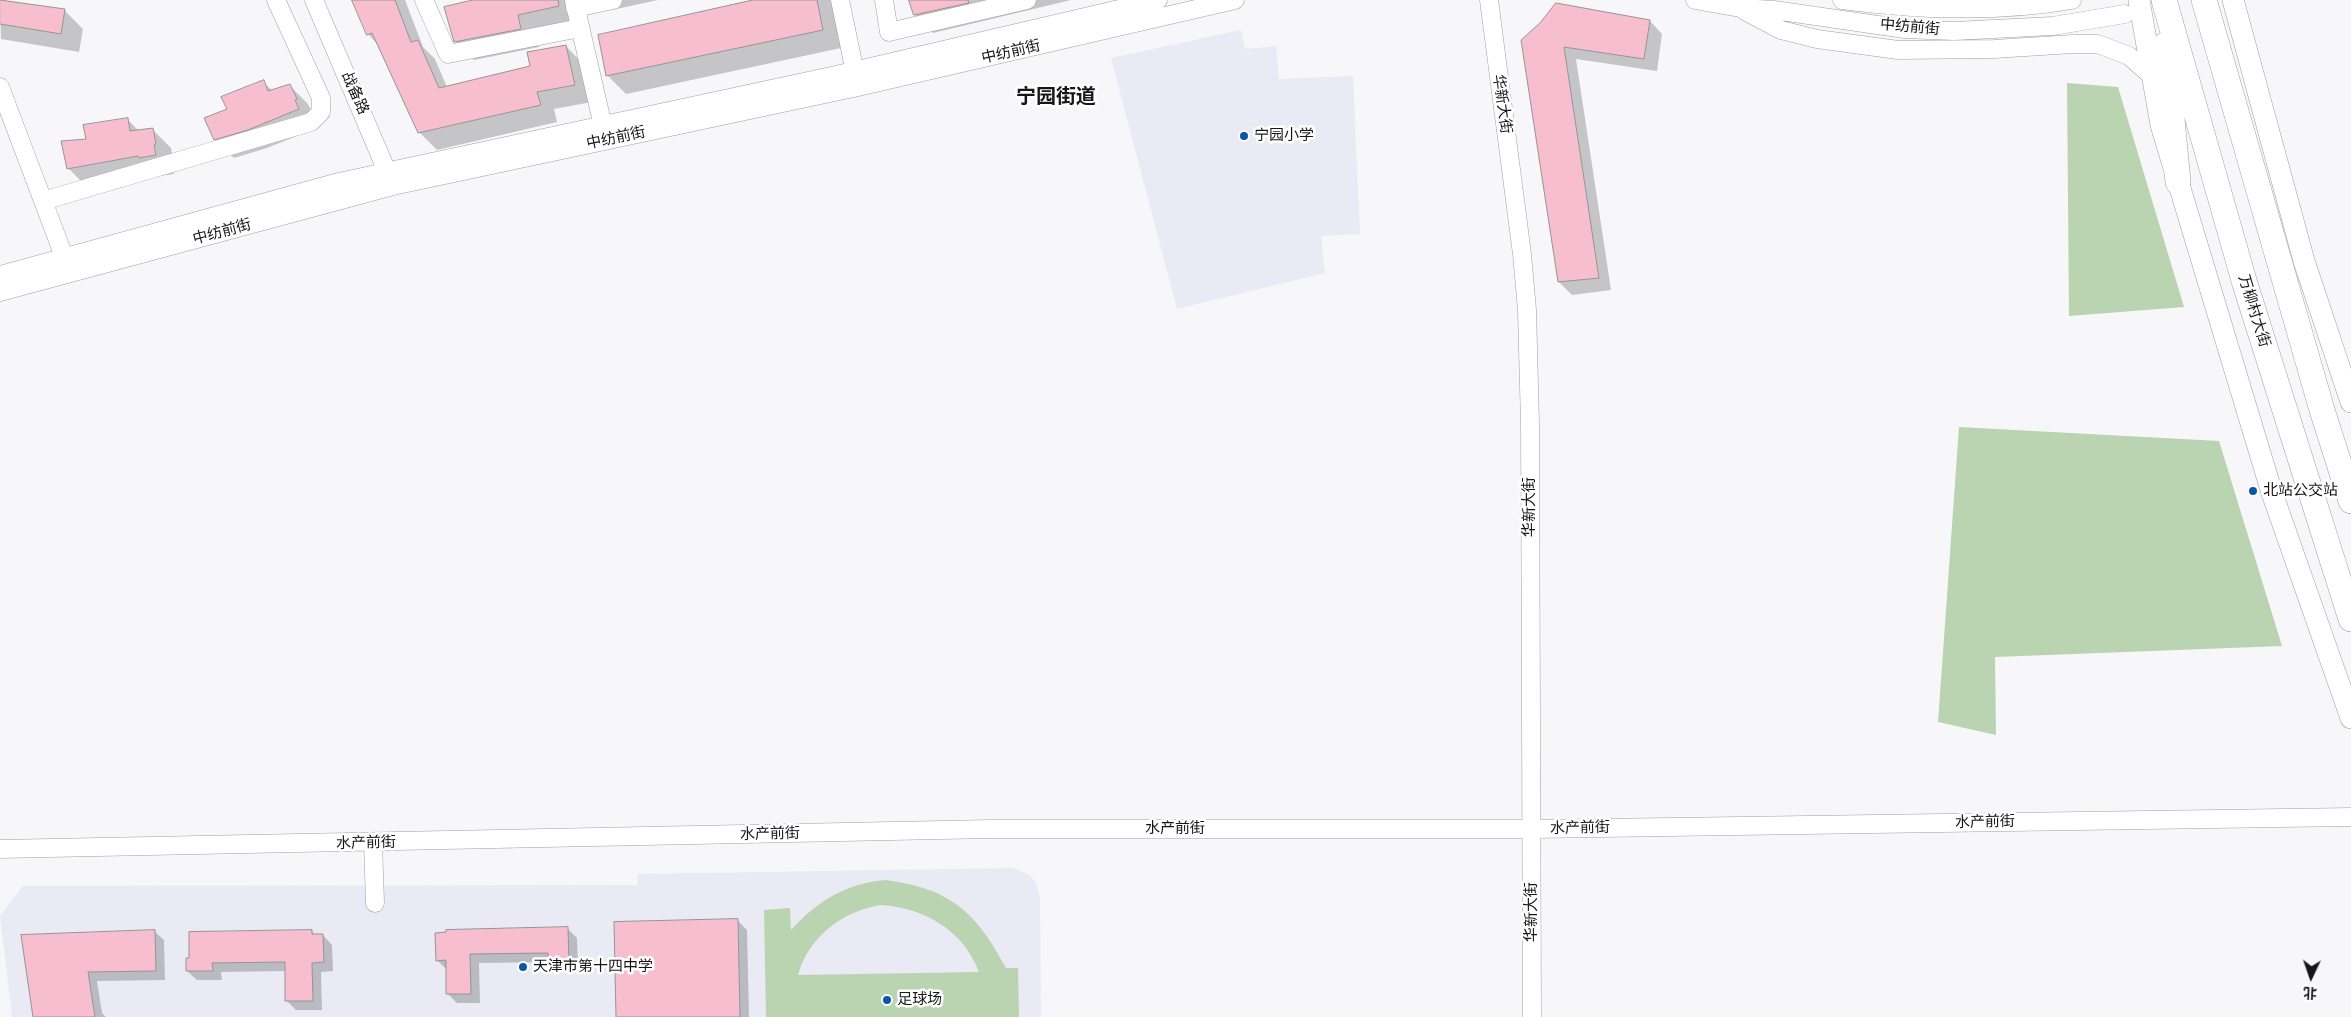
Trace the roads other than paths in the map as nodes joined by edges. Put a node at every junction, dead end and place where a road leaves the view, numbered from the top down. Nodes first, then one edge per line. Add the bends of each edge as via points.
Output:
1 (276, 0) edge
2 (314, 0) edge
3 (424, 0) edge
4 (614, 0) edge
5 (840, 0) edge
6 (884, 0) edge
7 (1027, 0) edge
8 (1158, 0) edge
9 (1235, 0) edge
10 (1489, 0) edge
11 (1695, 0) edge
12 (1842, 0) edge
13 (2072, 0) edge
14 (2160, 0) edge
15 (2164, 0) edge
16 (2206, 0) edge
17 (2234, 0) edge
18 (575, 4) edge
19 (2132, 7) edge
20 (1740, 8) junction
21 (580, 28) junction
22 (2152, 77) junction
23 (856, 79) junction
24 (0, 88) edge
25 (605, 133) junction
26 (2280, 170) junction
27 (391, 179) junction
28 (2178, 182) junction
29 (43, 201) junction
30 (67, 265) junction
31 (0, 276) edge
32 (0, 292) edge
33 (2351, 402) edge
34 (2351, 501) edge
35 (2351, 619) edge
36 (2351, 718) edge
37 (2351, 816) edge
38 (1533, 829) junction
39 (373, 842) junction
40 (0, 849) edge
41 (375, 903) dead end
42 (1532, 1017) edge

1 - 29 street via 320,98 321,112 311,122
2 - 27 street, 战备路
3 - 21 street via 448,54
4 - 18 street
5 - 23 street
6 - 7 street via 889,32
8 - 23 street
9 - 23 street, 中纺前街
10 - 38 street, 华新大街 via 1527,310
11 - 20 street, 中纺前街
12 - 13 street via 1878,5 1979,8
14 - 28 highway
15 - 35 highway, 万柳村大街 via 2245,284
16 - 26 main road
16 - 34 highway via 2322,410
17 - 26 main road
18 - 21 street
19 - 20 street, 中纺前街 via 2053,26 1954,31 1905,29
19 - 22 main road
20 - 22 street via 1781,30 1817,39 1898,50 2098,44 2129,56
21 - 25 street
22 - 28 main road via 2161,125
23 - 25 street, 中纺前街
24 - 29 street
25 - 27 street, 中纺前街
26 - 33 main road via 2304,261
27 - 30 street, 中纺前街
28 - 36 main road via 2272,493
29 - 30 street
30 - 31 street
30 - 32 street, 中纺前街
37 - 38 street, 水产前街
38 - 39 street, 水产前街 via 991,829
38 - 42 street, 华新大街
39 - 40 street, 水产前街
39 - 41 street

